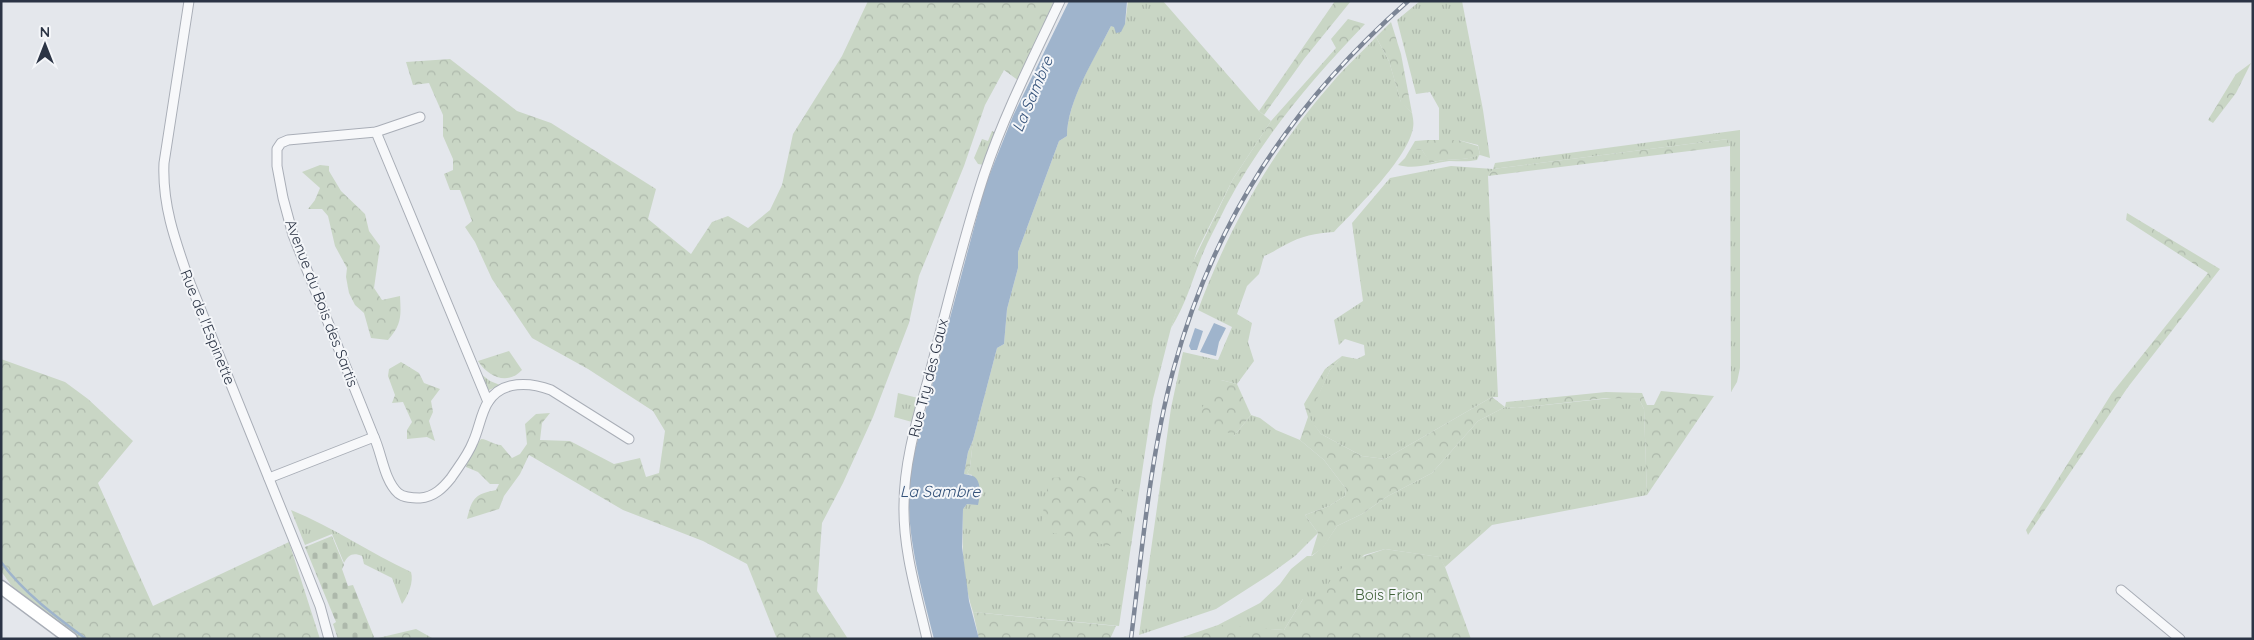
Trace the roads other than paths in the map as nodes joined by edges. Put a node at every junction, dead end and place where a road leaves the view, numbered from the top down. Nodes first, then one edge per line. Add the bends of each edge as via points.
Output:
1 (189, 1) edge
2 (1060, 1) edge
3 (420, 117) dead end
4 (376, 132) junction
5 (488, 402) junction
6 (374, 437) junction
7 (629, 439) dead end
8 (269, 478) junction
9 (1, 587) edge
10 (2121, 590) dead end
11 (71, 639) edge
12 (329, 639) edge
13 (927, 639) edge
14 (2180, 639) edge

1 - 8 street, Rue de l'Espinette via 164,163 167,211 190,283
2 - 13 street, Rue Try des Gaux via 984,173 906,469 905,530
3 - 4 street, Avenue du Bois des Sartis
4 - 5 street
4 - 6 street, Avenue du Bois des Sartis via 288,140 277,149 279,183 293,235
5 - 6 street, Avenue du Bois des Sartis via 463,462 442,489 433,495 412,498 399,494 390,482
5 - 7 street via 503,389 521,383 540,386
6 - 8 street
8 - 12 street, Rue de l'Espinette
9 - 11 street
10 - 14 street

